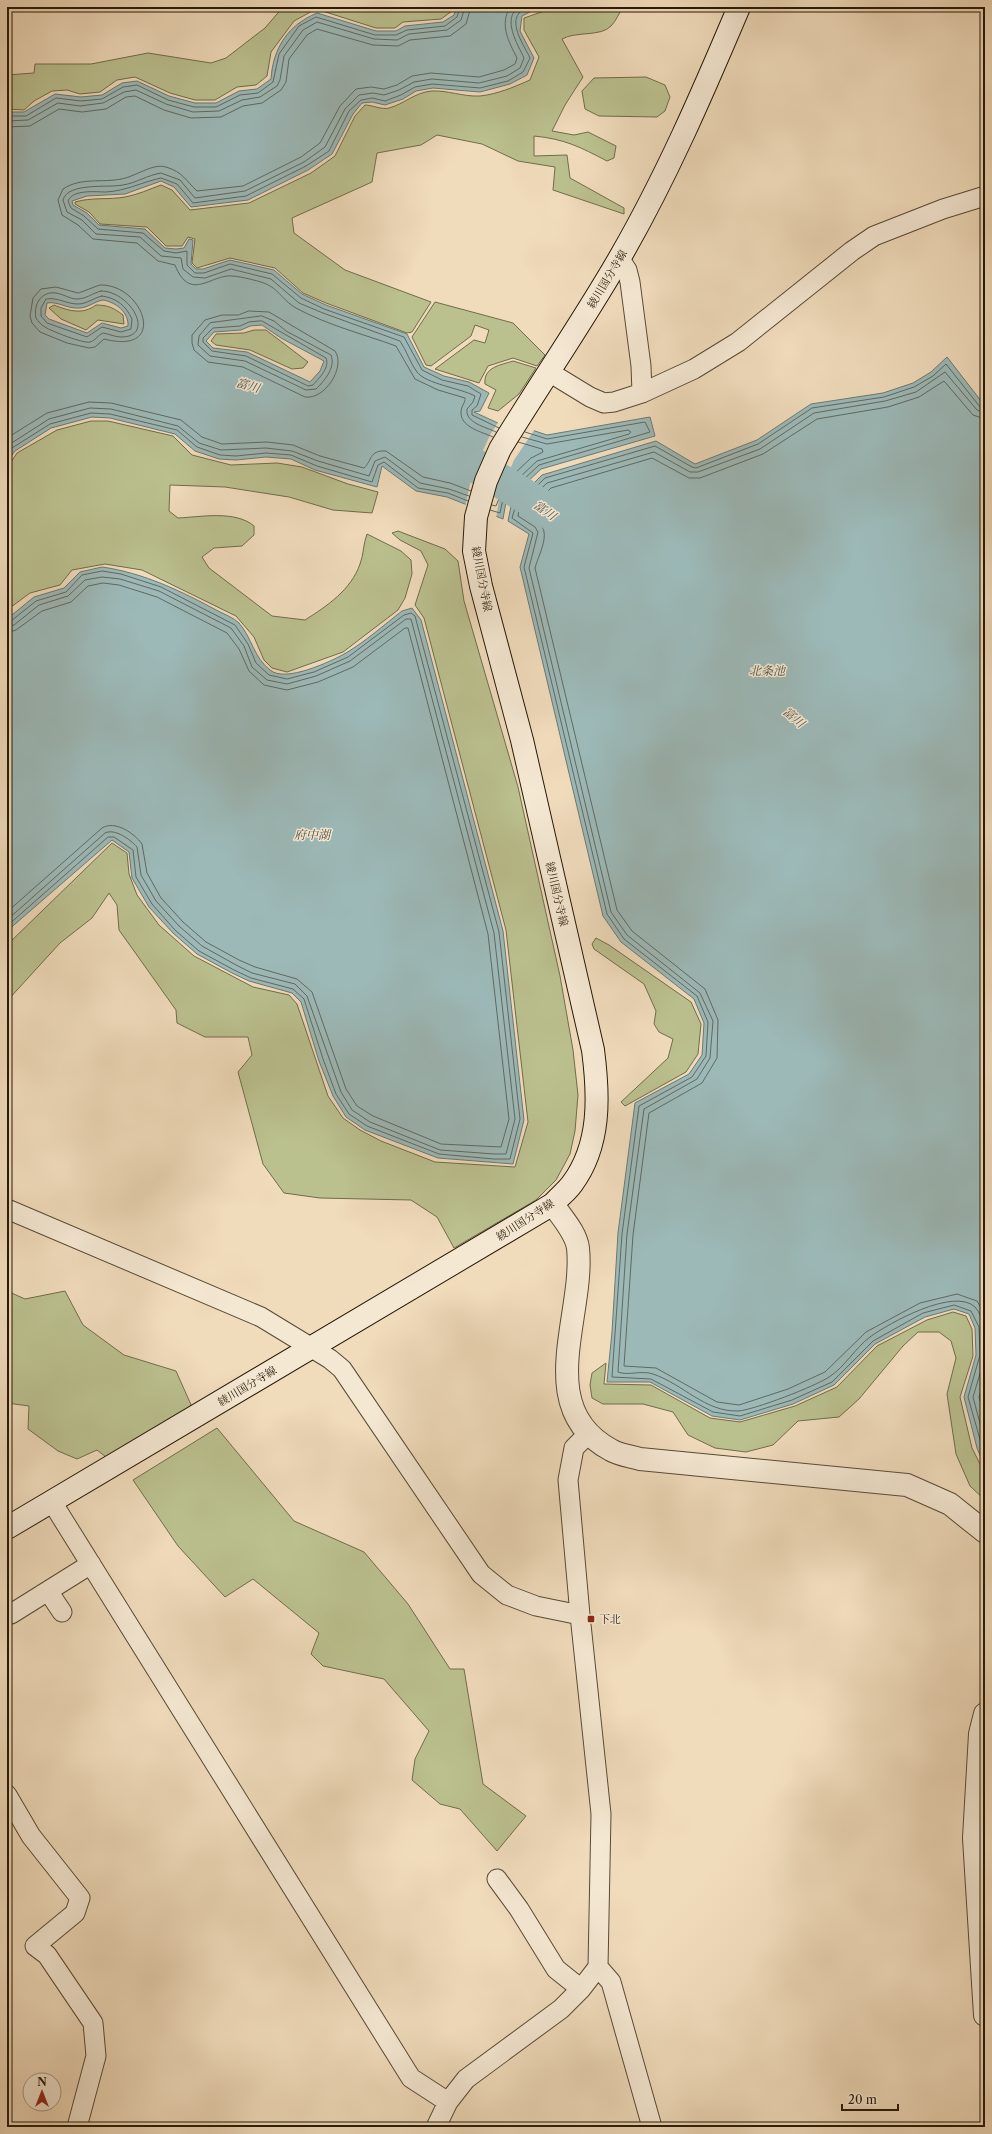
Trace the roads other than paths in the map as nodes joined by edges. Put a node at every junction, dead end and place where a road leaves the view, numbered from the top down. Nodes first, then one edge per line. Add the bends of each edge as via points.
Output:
1 (739, 7) edge
2 (985, 196) edge
3 (620, 258) junction
4 (549, 372) junction
5 (642, 393) junction
6 (552, 1204) junction
7 (7, 1209) edge
8 (311, 1349) junction
9 (588, 1434) junction
10 (52, 1502) junction
11 (7, 1528) edge
12 (985, 1532) edge
13 (91, 1564) junction
14 (48, 1591) junction
15 (62, 1612) dead end
16 (11, 1614) dead end
17 (580, 1615) junction
18 (985, 1714) edge
19 (7, 1795) edge
20 (497, 1879) dead end
21 (598, 1967) junction
22 (581, 1989) junction
23 (985, 2015) edge
24 (448, 2102) junction
25 (77, 2127) edge
26 (436, 2127) edge
27 (652, 2127) edge

1 - 3 main road, 綾川国分寺線 via 680,141
2 - 5 street via 943,209 874,236 738,342 694,368
3 - 4 main road, 綾川国分寺線
3 - 5 street via 628,270 630,282
4 - 5 street via 604,403
4 - 6 main road, 綾川国分寺線 via 500,448 476,517 474,551 522,740 594,1050 597,1079 593,1142 585,1163 572,1184
6 - 8 main road, 綾川国分寺線
6 - 9 main road via 578,1247 578,1271 567,1362 568,1397
7 - 8 street via 261,1317
8 - 10 main road, 綾川国分寺線
8 - 17 street via 342,1369 481,1574 507,1595 536,1606
9 - 12 main road via 611,1450 640,1459 907,1485 950,1504
9 - 17 street via 574,1448 568,1480
10 - 11 main road, 綾川国分寺線
10 - 13 street
13 - 14 street
13 - 24 street via 411,2078
14 - 15 street
14 - 16 street
17 - 21 street via 601,1814
18 - 23 main road via 980,1734 974,1838
19 - 25 street via 31,1836 80,1898 75,1913 36,1946 47,1954 93,2023 96,2056
20 - 22 street via 556,1969
21 - 22 street
21 - 27 street via 611,1982
22 - 24 street via 561,2009 480,2067 466,2079
24 - 26 street

